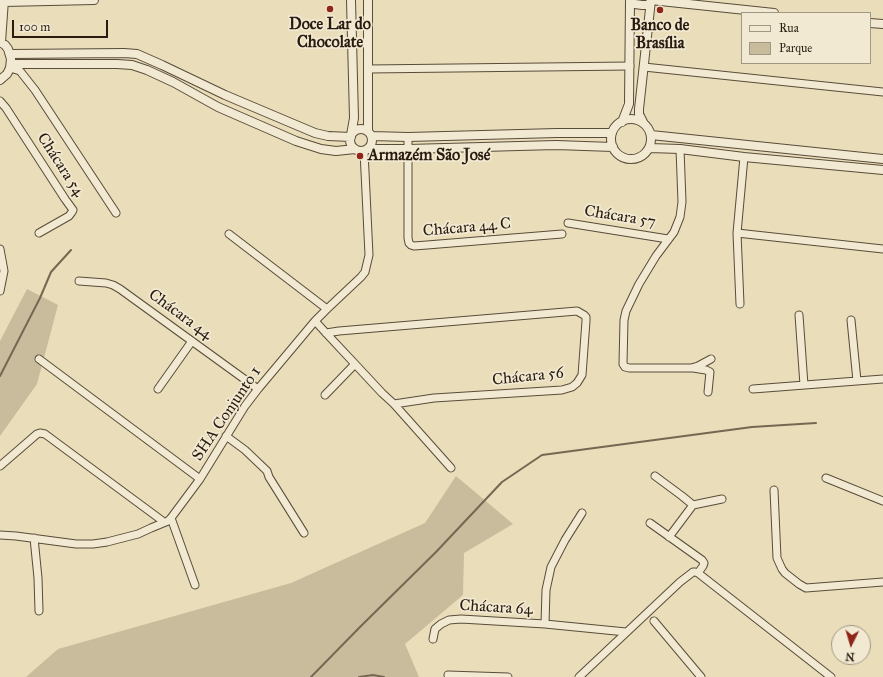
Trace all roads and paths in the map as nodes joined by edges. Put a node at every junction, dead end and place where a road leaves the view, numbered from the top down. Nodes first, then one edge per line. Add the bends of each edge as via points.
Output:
1 (94, 0) edge
2 (351, 0) edge
3 (368, 0) edge
4 (4, 1) edge
5 (630, 1) edge
6 (650, 2) edge
7 (763, 12) edge
8 (352, 19) junction
9 (368, 20) junction
10 (871, 23) edge
11 (883, 24) edge
12 (1, 42) edge
13 (10, 54) junction
14 (137, 54) junction
15 (132, 65) junction
16 (11, 66) junction
17 (630, 66) junction
18 (644, 67) junction
19 (368, 68) junction
20 (0, 80) edge
21 (883, 92) edge
22 (0, 101) edge
23 (354, 118) junction
24 (368, 120) junction
25 (622, 122) junction
26 (644, 124) junction
27 (370, 133) junction
28 (557, 133) junction
29 (612, 133) junction
30 (651, 135) junction
31 (351, 136) junction
32 (436, 136) junction
33 (408, 137) junction
34 (556, 145) junction
35 (613, 147) junction
36 (436, 148) junction
37 (650, 148) junction
38 (408, 149) junction
39 (680, 149) junction
40 (362, 150) junction
41 (744, 157) junction
42 (883, 158) edge
43 (883, 170) edge
44 (116, 212) dead end
45 (568, 224) dead end
46 (39, 233) dead end
47 (737, 233) junction
48 (229, 234) dead end
49 (562, 234) dead end
50 (668, 239) junction
51 (0, 249) edge
52 (883, 249) edge
53 (80, 281) dead end
54 (0, 291) edge
55 (740, 304) dead end
56 (327, 309) junction
57 (799, 315) dead end
58 (851, 320) dead end
59 (315, 321) junction
60 (326, 333) junction
61 (192, 341) junction
62 (39, 359) dead end
63 (711, 360) dead end
64 (355, 364) junction
65 (691, 368) junction
66 (883, 379) edge
67 (857, 381) junction
68 (804, 385) junction
69 (258, 388) junction
70 (753, 388) dead end
71 (158, 389) dead end
72 (708, 392) dead end
73 (325, 395) dead end
74 (394, 404) junction
75 (226, 436) junction
76 (0, 466) edge
77 (451, 468) dead end
78 (655, 476) dead end
79 (826, 478) dead end
80 (200, 479) junction
81 (774, 490) dead end
82 (722, 499) dead end
83 (883, 501) edge
84 (693, 505) junction
85 (582, 513) dead end
86 (167, 520) junction
87 (650, 523) dead end
88 (304, 533) dead end
89 (0, 535) edge
90 (669, 537) junction
91 (34, 538) junction
92 (698, 573) junction
93 (883, 582) edge
94 (195, 585) dead end
95 (39, 611) dead end
96 (654, 621) dead end
97 (545, 624) junction
98 (626, 632) junction
99 (433, 639) dead end
100 (448, 675) dead end
101 (508, 677) edge
102 (579, 677) edge
103 (701, 677) edge
104 (831, 677) edge

1 - 4 street
2 - 8 street
3 - 9 street
4 - 12 street
5 - 6 street via 642,5
5 - 17 street
6 - 7 street
6 - 18 street
8 - 9 street via 361,11
8 - 23 street
9 - 19 street
10 - 11 street
12 - 13 street
13 - 14 street
13 - 16 street
14 - 15 street
14 - 31 street via 315,133
15 - 16 street
15 - 40 street via 296,141 336,151
16 - 20 street
16 - 44 street via 20,71 35,90
17 - 19 street
17 - 25 street via 629,104
18 - 21 street
18 - 26 street via 639,114
19 - 24 street
22 - 46 street, Chácara 54 via 73,210 69,216
23 - 24 street via 362,122
23 - 31 street
24 - 27 street
25 - 26 street via 634,120
25 - 29 street
26 - 30 street
27 - 31 street via 360,129
27 - 33 street
27 - 40 street via 372,143
28 - 29 street
28 - 32 street
28 - 34 street
29 - 35 street
30 - 37 street
30 - 42 street
31 - 40 street via 351,144
32 - 33 street
32 - 36 street
33 - 38 street, Chácara 44 C
34 - 35 street
34 - 36 street
35 - 37 street via 616,153 627,159 640,158
36 - 38 street
37 - 39 street
38 - 40 street
38 - 49 street, Chácara 44 C via 408,238 411,245
39 - 41 street
39 - 50 street via 681,210 674,232
40 - 56 street, SHA Conjunto 1 via 369,255 367,266 361,277
41 - 43 street
41 - 47 street
45 - 50 street, Chácara 57
47 - 52 street
47 - 55 street
48 - 56 street
50 - 65 street via 626,311 623,364 629,368
51 - 54 street via 4,270
53 - 61 street, Chácara 44 via 113,285
56 - 59 street, SHA Conjunto 1
57 - 68 street
58 - 67 street
59 - 60 street
59 - 69 street, SHA Conjunto 1
60 - 64 street
60 - 74 street, Chácara 56 via 577,312 586,317 582,375 572,387 562,390 434,398
61 - 69 street, Chácara 44
61 - 71 street
62 - 80 street
63 - 65 street
64 - 73 street
64 - 74 street
65 - 72 street via 709,372
66 - 67 street
67 - 68 street
68 - 70 street
69 - 75 street, SHA Conjunto 1
74 - 77 street
75 - 80 street, SHA Conjunto 1
75 - 88 street via 246,450 267,471
76 - 86 street via 37,434 45,434
78 - 84 street
79 - 83 street
80 - 86 street, SHA Conjunto 1
81 - 93 street via 777,558 785,573 806,588
82 - 84 street
84 - 90 street
85 - 97 street via 551,567 546,590
86 - 91 street, SHA Conjunto 1 via 138,534 93,544
86 - 94 street via 174,527
87 - 90 street
89 - 91 street, SHA Conjunto 1
90 - 92 street via 702,560 704,566
91 - 95 street
92 - 98 street via 693,572 680,582
92 - 104 street
96 - 103 street
97 - 98 street, Chácara 64
97 - 99 street, Chácara 64 via 449,620 435,629
98 - 102 street
100 - 101 street

